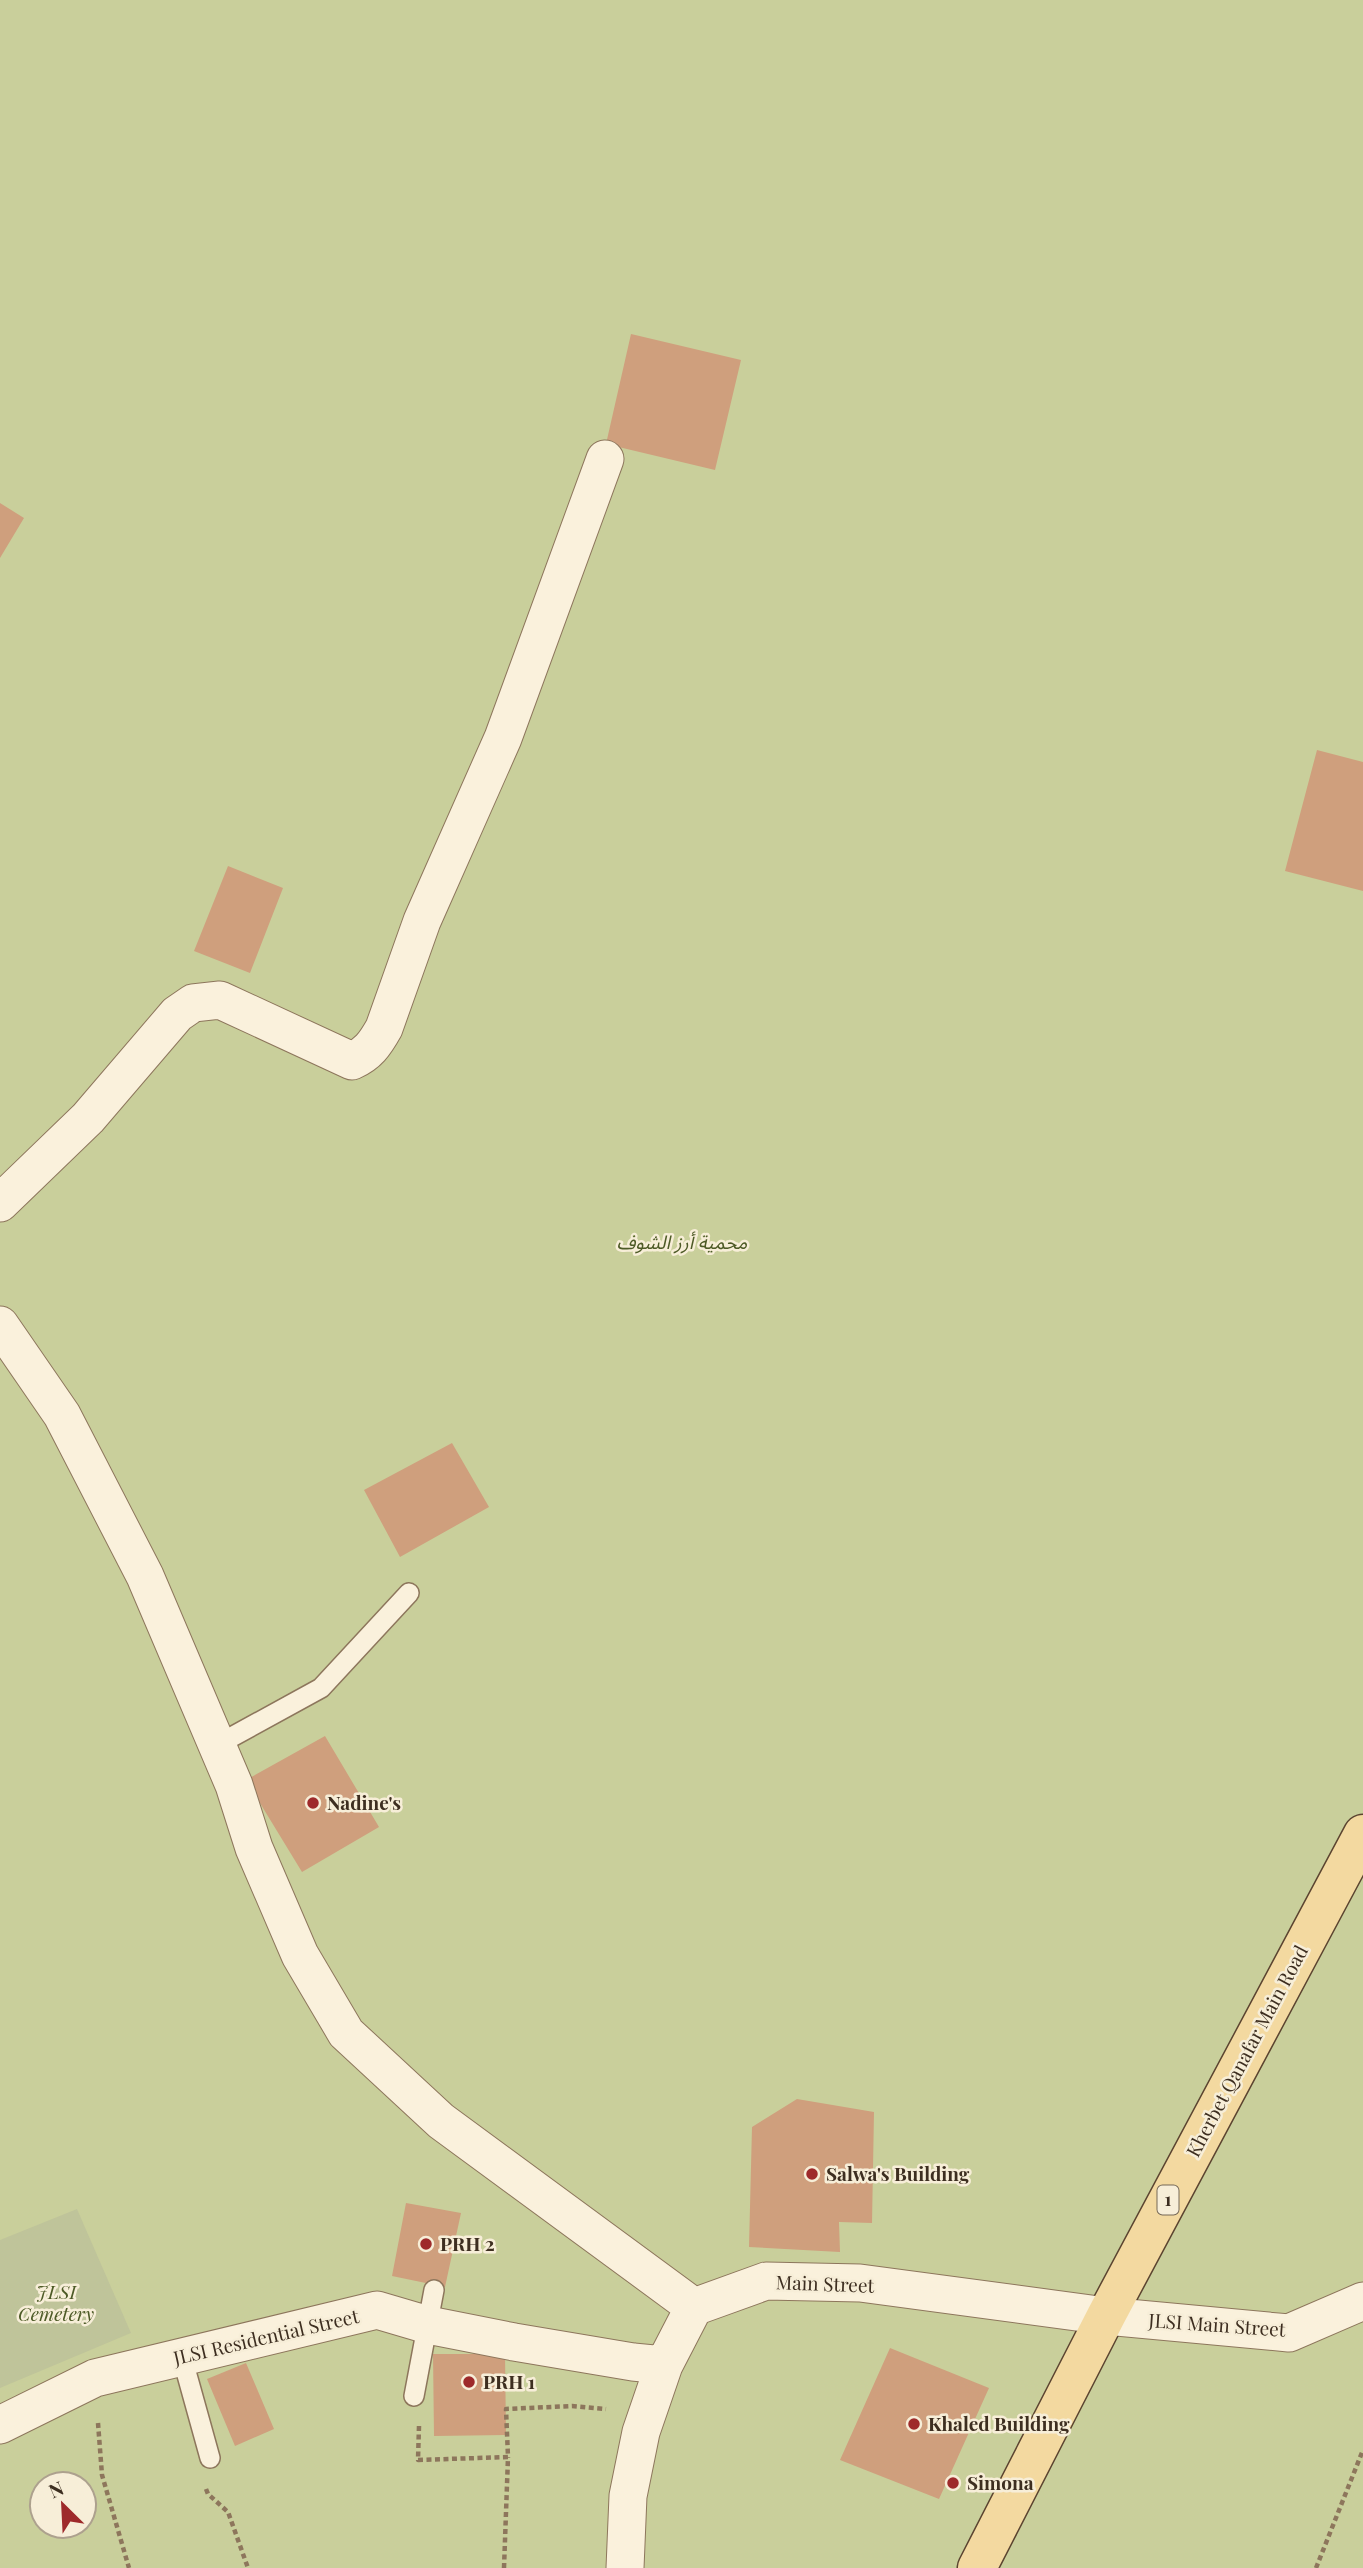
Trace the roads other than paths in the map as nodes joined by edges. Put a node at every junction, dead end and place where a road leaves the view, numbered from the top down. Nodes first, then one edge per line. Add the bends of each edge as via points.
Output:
1 (605, 459) dead end
2 (0, 1203) edge
3 (0, 1325) edge
4 (409, 1593) dead end
5 (217, 1745) junction
6 (1363, 1834) edge
7 (1363, 2301) edge
8 (431, 2307) junction
9 (695, 2307) junction
10 (1106, 2316) junction
11 (182, 2357) junction
12 (664, 2365) junction
13 (414, 2396) road end
14 (0, 2425) edge
15 (209, 2458) road end
16 (625, 2568) edge
17 (978, 2568) edge

1 - 2 street via 503,738 422,921 375,1045 352,1061 220,1000 193,1003 177,1014 88,1118
3 - 5 street via 62,1415 145,1576
4 - 5 lane via 321,1688
5 - 9 street via 300,1955 346,2033 441,2121
6 - 10 main road, Kherbet Qanafar Main Road / 1
7 - 10 street, JLSI Main Street via 1289,2333
8 - 11 street, JLSI Residential Street via 377,2311
8 - 12 street, JLSI Residential Street via 566,2351
8 - 13 lane
9 - 10 street, Main Street via 766,2281 847,2283
9 - 12 street
10 - 17 main road, Kherbet Qanafar Main Road / 1
11 - 14 street, JLSI Residential Street via 95,2378
11 - 15 lane
12 - 16 street via 641,2432 628,2496

